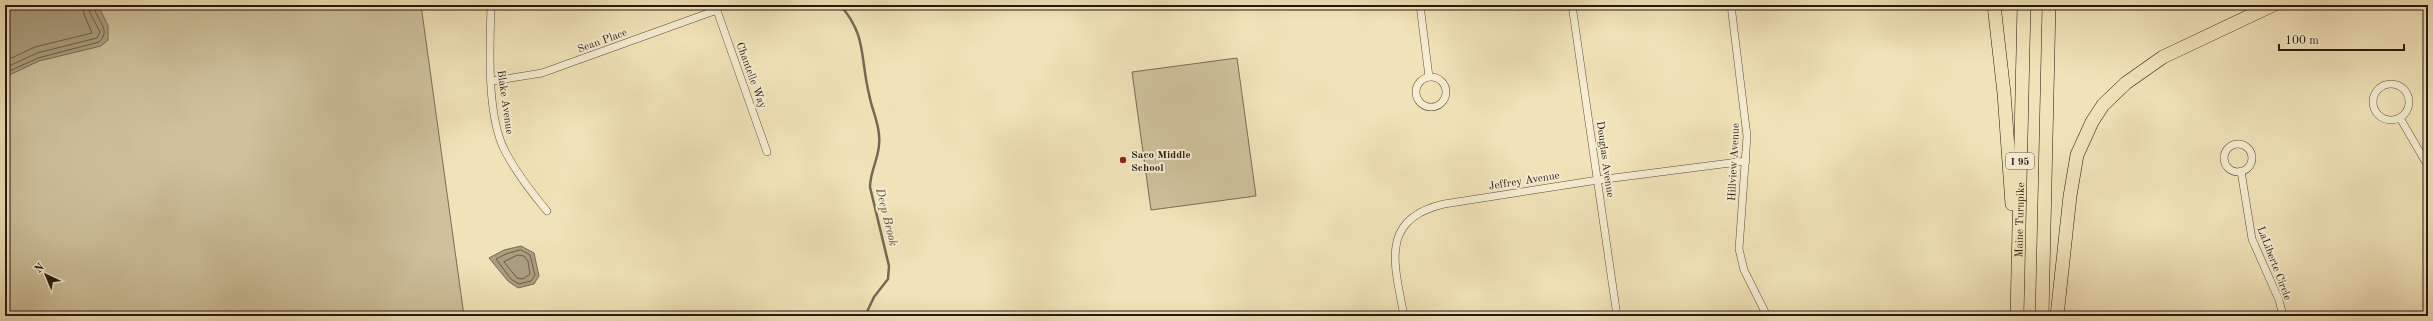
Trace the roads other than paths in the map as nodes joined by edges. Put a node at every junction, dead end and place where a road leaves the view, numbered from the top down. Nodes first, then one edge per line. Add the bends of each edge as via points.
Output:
1 (491, 5) edge
2 (1420, 5) edge
3 (1572, 5) edge
4 (1731, 5) edge
5 (1994, 5) edge
6 (2024, 5) edge
7 (2049, 5) edge
8 (2274, 5) edge
9 (716, 7) edge
10 (1429, 77) junction
11 (492, 81) junction
12 (2400, 118) junction
13 (768, 152) dead end
14 (1746, 161) junction
15 (2428, 166) edge
16 (2241, 171) dead end
17 (1598, 180) junction
18 (547, 211) dead end
19 (2017, 294) junction
20 (1404, 316) edge
21 (1617, 316) edge
22 (1767, 316) edge
23 (2017, 316) edge
24 (2042, 316) edge
25 (2057, 316) edge
26 (2283, 316) edge

1 - 11 street, Blake Avenue via 489,57
2 - 10 street
3 - 17 street, Douglas Avenue
4 - 14 street, Hillview Avenue via 1745,105
5 - 19 highway via 2005,100
6 - 19 highway, Maine Turnpike / I 95
7 - 24 highway, I 95
8 - 25 highway via 2163,57 2126,83 2103,105 2092,122 2078,155 2070,196
9 - 11 street, Sean Place via 542,74
9 - 13 street, Chantelle Way
10 - 10 street via 1443,82 1447,92 1444,101 1436,107 1426,107 1416,96 1418,86
11 - 18 street, Blake Avenue via 496,118 504,150
12 - 12 street via 2407,110 2407,94 2400,86 2384,85 2375,92 2373,108 2384,119
12 - 15 street
14 - 17 street, Jeffrey Avenue
14 - 22 street, Hillview Avenue via 1739,249 1744,270
16 - 26 street, LaLiberte Circle via 2252,239 2279,300
17 - 20 street, Jeffrey Avenue via 1444,204 1416,215 1402,230 1394,253
17 - 21 street, Douglas Avenue
19 - 23 highway, Maine Turnpike / I 95

